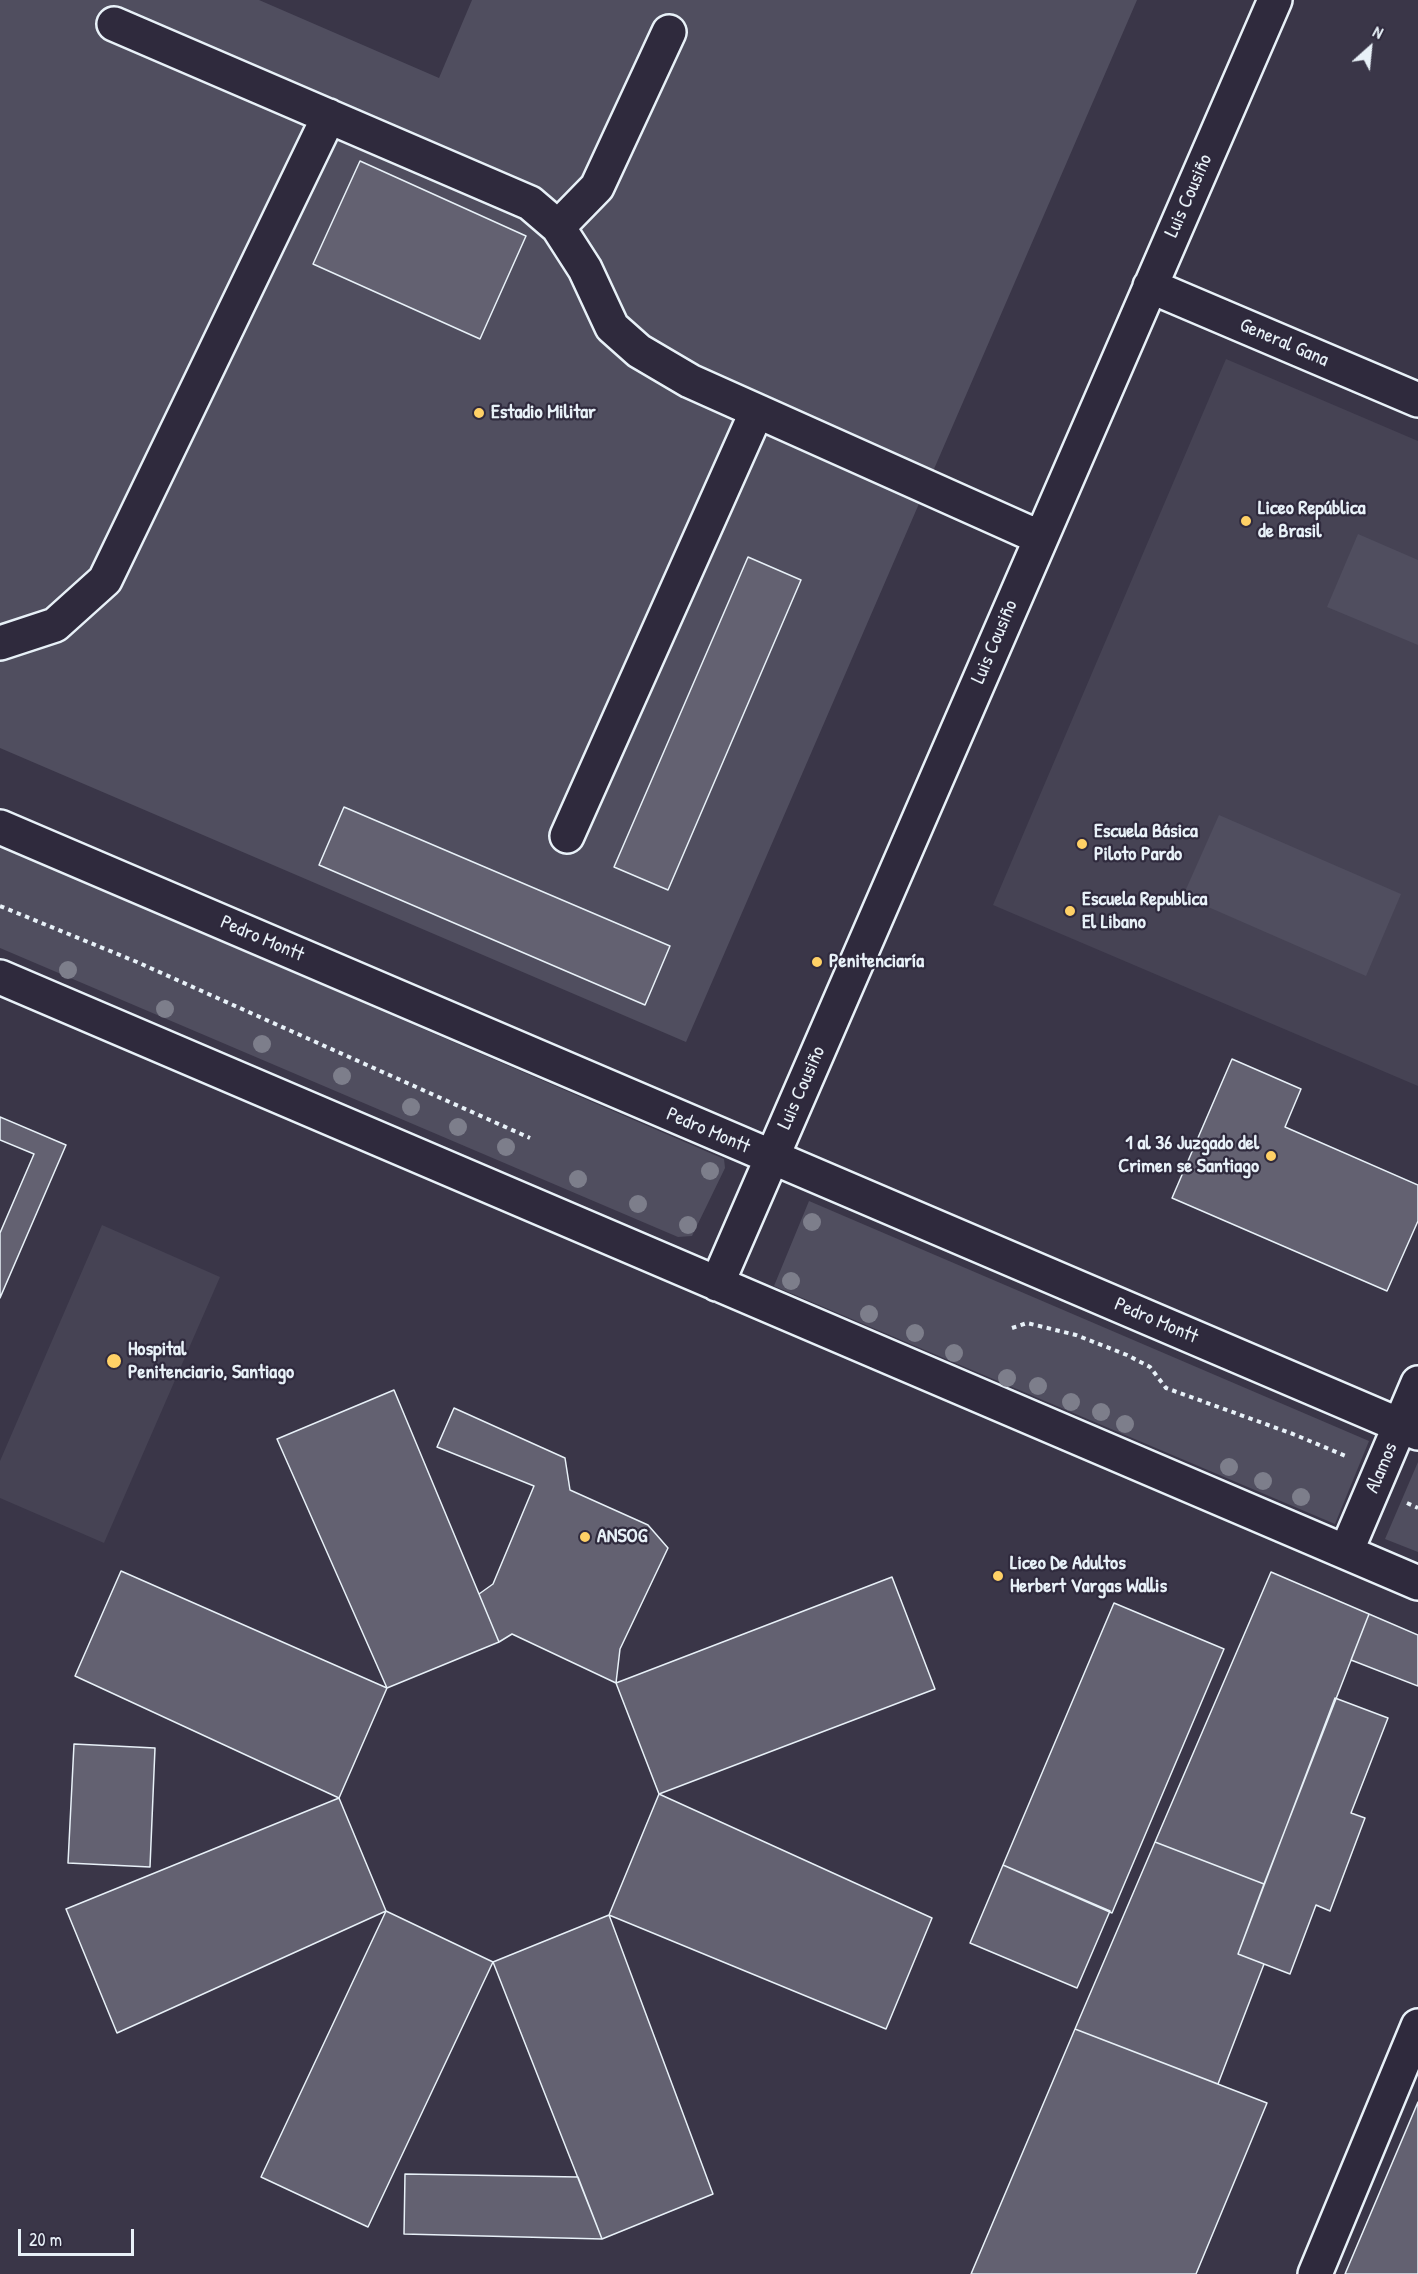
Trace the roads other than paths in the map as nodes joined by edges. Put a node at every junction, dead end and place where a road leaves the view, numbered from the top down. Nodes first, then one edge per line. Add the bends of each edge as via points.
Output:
1 (1275, 0) edge
2 (114, 24) dead end
3 (669, 32) dead end
4 (329, 117) junction
5 (558, 228) junction
6 (1150, 286) junction
7 (1418, 400) edge
8 (757, 411) junction
9 (1041, 538) junction
10 (0, 643) edge
11 (0, 827) edge
12 (567, 836) dead end
13 (0, 978) edge
14 (772, 1158) junction
15 (717, 1284) junction
16 (1418, 1383) edge
17 (1409, 1429) edge
18 (1346, 1552) junction
19 (1418, 1583) edge
20 (1418, 2026) edge
21 (1315, 2274) edge

1 - 6 street, Luis Cousiño
2 - 4 street
3 - 5 street via 597,188
4 - 5 street via 530,203
4 - 10 street via 105,580 55,625
5 - 8 street via 585,269 612,327 639,351 690,381
6 - 7 street, General Gana
6 - 9 street, Luis Cousiño
8 - 9 street
8 - 12 street
9 - 14 street, Luis Cousiño
11 - 14 street, Pedro Montt
13 - 15 street
14 - 15 street, Luis Cousiño
14 - 17 street, Pedro Montt
15 - 18 street
16 - 17 street, Alamos
17 - 18 street, Alamos
18 - 19 street
20 - 21 street

